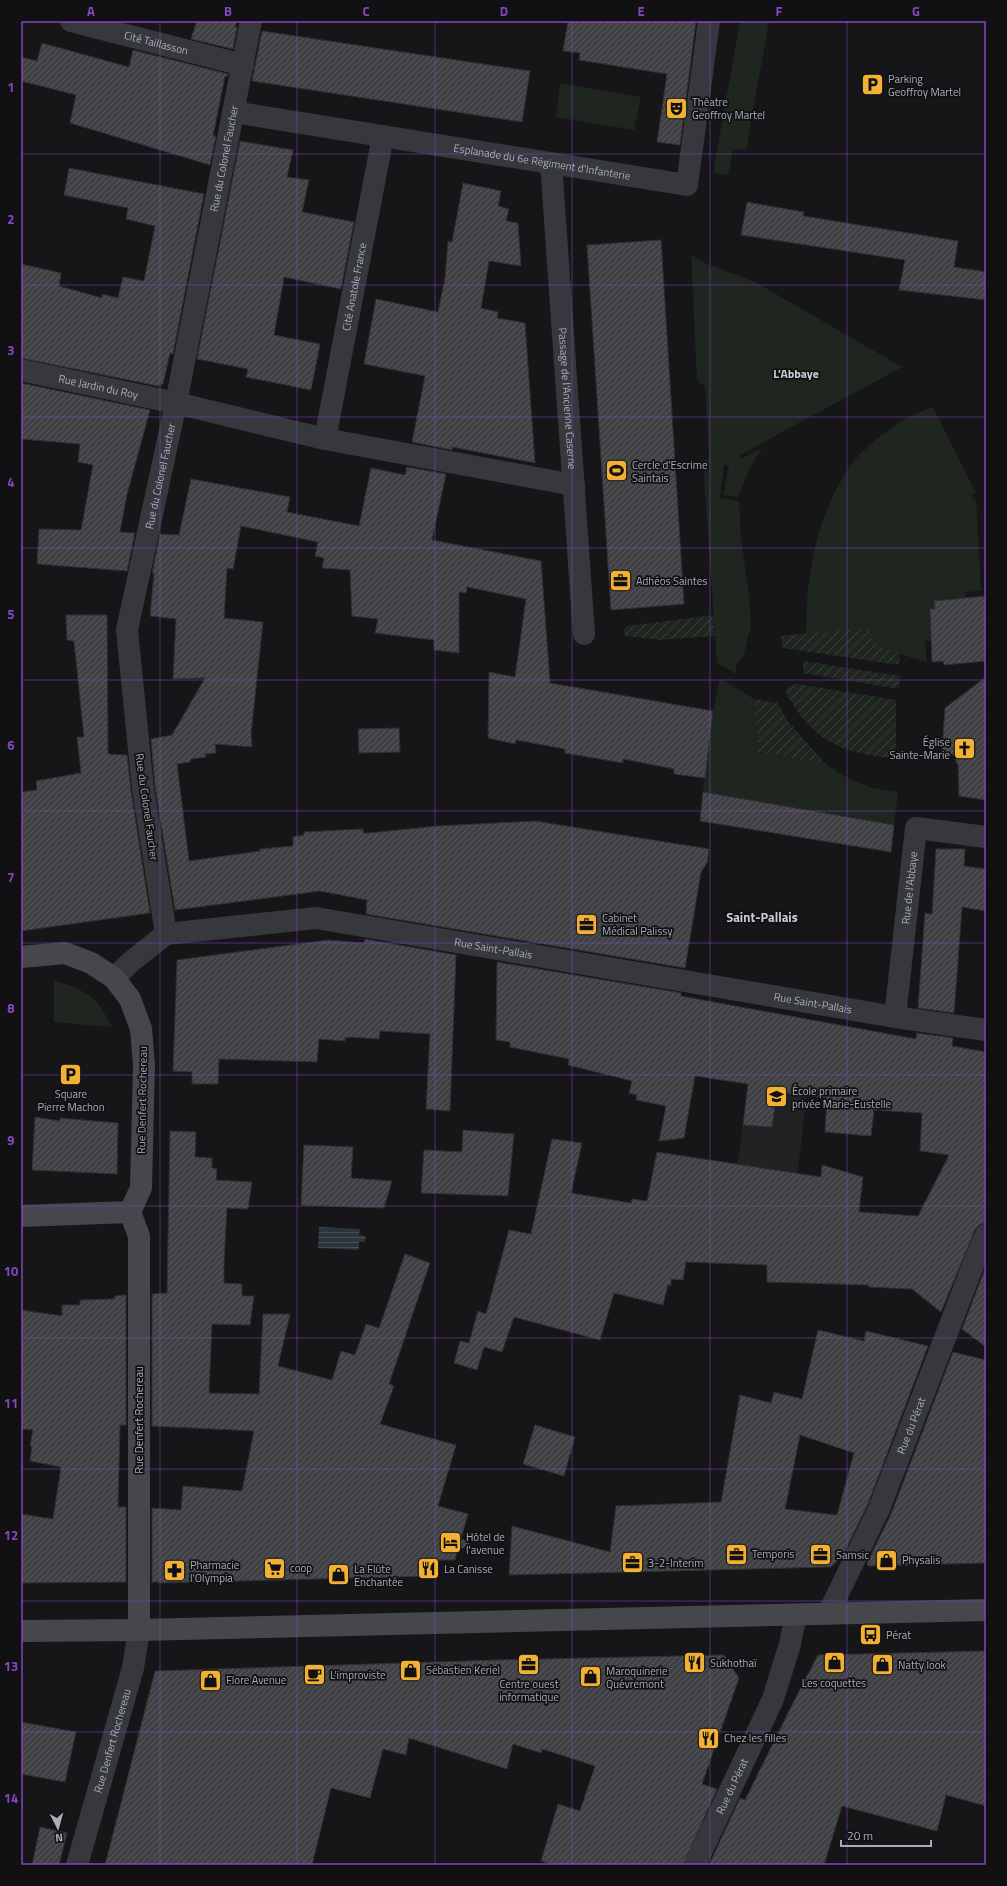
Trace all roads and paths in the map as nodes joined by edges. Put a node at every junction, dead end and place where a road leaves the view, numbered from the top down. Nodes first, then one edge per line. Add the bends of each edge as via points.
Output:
1 (71, 21) edge
2 (252, 21) edge
3 (709, 21) edge
4 (243, 65) junction
5 (233, 112) junction
6 (384, 136) junction
7 (551, 163) junction
8 (21, 370) edge
9 (176, 403) junction
10 (325, 439) junction
11 (574, 485) junction
12 (584, 634) dead end
13 (986, 837) edge
14 (166, 934) junction
15 (21, 957) edge
16 (114, 978) junction
17 (895, 1018) junction
18 (986, 1030) edge
19 (130, 1212) junction
20 (21, 1216) edge
21 (986, 1235) edge
22 (986, 1610) edge
23 (828, 1614) junction
24 (796, 1615) junction
25 (21, 1630) edge
26 (139, 1630) junction
27 (77, 1865) edge
28 (695, 1865) edge

1 - 4 street, Cité Taillasson
2 - 4 street, Rue du Colonel Faucher
3 - 7 street, Esplanade du 6e Régiment d'Infanterie via 687,185
4 - 5 street, Rue du Colonel Faucher
5 - 6 street, Esplanade du 6e Régiment d'Infanterie
5 - 9 street, Rue du Colonel Faucher
6 - 7 street, Esplanade du 6e Régiment d'Infanterie
6 - 10 street, Cité Anatole France
7 - 11 street, Passage de l'Ancienne Caserne
8 - 9 street, Rue Jardin du Roy
9 - 10 street
9 - 14 street, Rue du Colonel Faucher via 126,630 143,789
10 - 11 street
11 - 12 street, Passage de l'Ancienne Caserne
13 - 17 street, Rue de l'Abbaye via 916,828
14 - 16 street
14 - 17 street, Rue Saint-Pallais via 316,918
15 - 16 main road via 65,953 92,963
16 - 19 main road, Rue Denfert Rochereau via 130,999 142,1029 144,1065 141,1188
17 - 18 street, Rue Saint-Pallais
19 - 20 main road
19 - 26 main road, Rue Denfert Rochereau via 140,1236
21 - 23 street, Rue du Pérat via 879,1509
22 - 23 main road
23 - 24 main road
24 - 26 main road
24 - 28 street, Rue du Pérat via 773,1699
25 - 26 main road
26 - 27 street, Rue Denfert Rochereau via 133,1668

